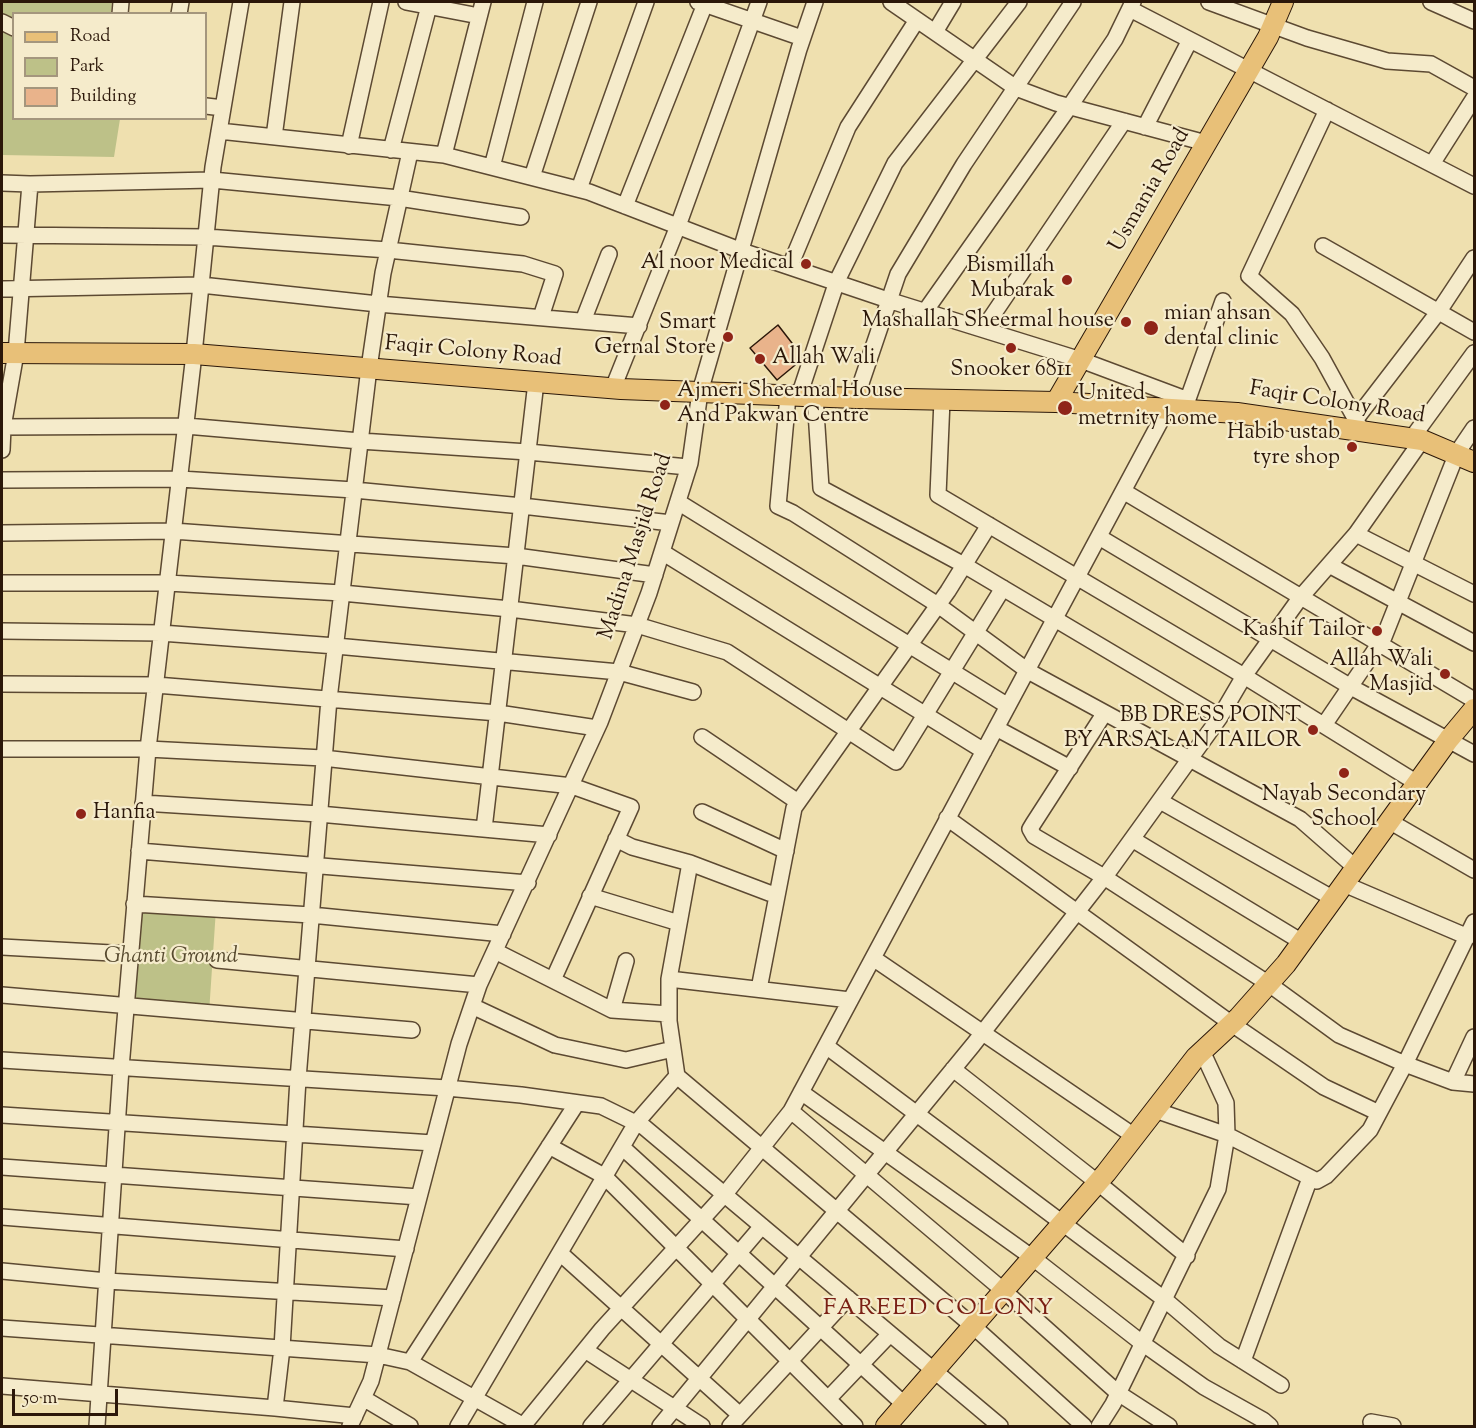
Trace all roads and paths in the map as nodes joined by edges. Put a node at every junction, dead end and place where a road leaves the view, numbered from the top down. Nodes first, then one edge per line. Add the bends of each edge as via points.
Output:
1 (241, 2) edge
2 (292, 2) edge
3 (381, 2) edge
4 (406, 2) edge
5 (535, 2) edge
6 (589, 2) edge
7 (646, 2) edge
8 (759, 2) edge
9 (815, 2) edge
10 (891, 2) edge
11 (953, 2) edge
12 (1019, 2) edge
13 (1073, 2) edge
14 (1209, 2) edge
15 (1283, 2) edge
16 (1431, 2) edge
17 (702, 3) edge
18 (430, 4) edge
19 (1131, 5) edge
20 (481, 9) edge
21 (917, 20) junction
22 (753, 21) junction
23 (1474, 21) edge
24 (1273, 26) junction
25 (935, 32) junction
26 (802, 38) junction
27 (1190, 40) junction
28 (975, 60) junction
29 (1249, 70) junction
30 (1016, 88) junction
31 (1474, 88) edge
32 (1474, 99) edge
33 (207, 106) edge
34 (1070, 106) junction
35 (223, 108) junction
36 (1327, 110) junction
37 (1124, 121) junction
38 (1145, 127) junction
39 (219, 131) junction
40 (274, 137) junction
41 (1206, 143) junction
42 (349, 146) junction
43 (391, 150) junction
44 (410, 152) junction
45 (444, 155) junction
46 (1432, 164) junction
47 (492, 167) junction
48 (532, 177) junction
49 (212, 180) junction
50 (1472, 181) edge
51 (2, 183) edge
52 (30, 184) junction
53 (579, 189) junction
54 (399, 198) junction
55 (625, 206) junction
56 (521, 217) dead end
57 (678, 226) junction
58 (2, 235) edge
59 (25, 235) junction
60 (206, 237) junction
61 (1323, 246) dead end
62 (388, 250) junction
63 (742, 250) junction
64 (609, 254) dead end
65 (1474, 258) edge
66 (790, 266) junction
67 (837, 281) junction
68 (201, 285) junction
69 (2, 289) edge
70 (21, 289) junction
71 (888, 300) junction
72 (1223, 301) dead end
73 (378, 304) junction
74 (926, 310) junction
75 (1439, 311) junction
76 (541, 317) junction
77 (583, 321) junction
78 (639, 326) junction
79 (984, 328) junction
80 (1474, 332) edge
81 (1474, 352) edge
82 (9, 353) edge
83 (194, 354) junction
84 (1081, 360) junction
85 (369, 369) junction
86 (536, 382) junction
87 (613, 388) junction
88 (700, 392) junction
89 (800, 396) junction
90 (856, 398) junction
91 (942, 400) junction
92 (1056, 402) junction
93 (1180, 406) junction
94 (1359, 425) junction
95 (186, 426) junction
96 (2, 427) edge
97 (1474, 428) edge
98 (1417, 439) junction
99 (360, 441) junction
100 (2, 450) edge
101 (528, 452) junction
102 (1457, 453) junction
103 (1474, 462) edge
104 (688, 467) junction
105 (180, 479) junction
106 (2, 480) edge
107 (354, 490) junction
108 (1123, 491) junction
109 (678, 502) junction
110 (522, 506) junction
111 (671, 523) junction
112 (989, 525) junction
113 (173, 531) junction
114 (2, 532) edge
115 (1356, 534) junction
116 (1099, 537) junction
117 (348, 544) junction
118 (662, 552) junction
119 (516, 556) junction
120 (1413, 563) junction
121 (964, 565) junction
122 (1329, 565) junction
123 (655, 575) junction
124 (1077, 576) junction
125 (2, 583) edge
126 (168, 583) junction
127 (1003, 588) junction
128 (342, 593) junction
129 (1474, 594) edge
130 (1300, 598) junction
131 (1398, 602) junction
132 (938, 605) junction
133 (510, 609) junction
134 (1055, 619) junction
135 (637, 625) junction
136 (2, 631) edge
137 (976, 632) junction
138 (162, 633) junction
139 (1270, 640) junction
140 (1380, 644) junction
141 (1474, 644) edge
142 (336, 646) junction
143 (909, 646) junction
144 (504, 663) junction
145 (619, 672) junction
146 (952, 672) junction
147 (1028, 672) junction
148 (1244, 676) junction
149 (2, 684) edge
150 (156, 685) junction
151 (880, 687) junction
152 (1351, 687) junction
153 (693, 692) dead end
154 (329, 699) junction
155 (1474, 700) edge
156 (1008, 706) junction
157 (1474, 709) edge
158 (498, 713) junction
159 (1104, 714) junction
160 (925, 715) junction
161 (1220, 717) junction
162 (1324, 726) junction
163 (597, 728) junction
164 (996, 728) junction
165 (849, 731) junction
166 (702, 737) dead end
167 (1449, 739) junction
168 (2, 749) edge
169 (148, 749) junction
170 (984, 751) junction
171 (1474, 754) edge
172 (323, 758) junction
173 (1191, 758) junction
174 (1070, 768) junction
175 (489, 776) junction
176 (1417, 783) junction
177 (572, 786) junction
178 (1160, 801) junction
179 (143, 802) junction
180 (798, 802) junction
181 (702, 812) dead end
182 (319, 814) junction
183 (947, 818) junction
184 (1389, 821) junction
185 (484, 829) junction
186 (549, 835) junction
187 (616, 839) junction
188 (1132, 839) junction
189 (786, 850) junction
190 (139, 851) junction
191 (690, 863) junction
192 (315, 865) junction
193 (1474, 870) edge
194 (1104, 877) junction
195 (528, 883) junction
196 (1345, 884) junction
197 (591, 896) junction
198 (777, 896) junction
199 (134, 904) junction
200 (1076, 912) junction
201 (311, 915) junction
202 (679, 922) junction
203 (1472, 931) edge
204 (504, 934) junction
205 (1302, 942) junction
206 (2, 947) edge
207 (495, 951) junction
208 (130, 954) junction
209 (873, 958) junction
210 (217, 960) dead end
211 (626, 961) dead end
212 (307, 968) junction
213 (669, 979) junction
214 (553, 980) junction
215 (1269, 984) junction
216 (479, 985) junction
217 (759, 989) junction
218 (2, 995) edge
219 (850, 1000) junction
220 (472, 1006) junction
221 (125, 1007) junction
222 (612, 1010) junction
223 (669, 1014) junction
224 (303, 1020) junction
225 (1232, 1024) junction
226 (412, 1030) dead end
227 (983, 1033) junction
228 (1474, 1037) edge
229 (826, 1046) junction
230 (673, 1049) junction
231 (1202, 1051) junction
232 (2, 1060) edge
233 (1406, 1064) junction
234 (121, 1068) junction
235 (953, 1070) junction
236 (677, 1076) junction
237 (298, 1079) junction
238 (1453, 1082) junction
239 (1474, 1084) edge
240 (447, 1088) junction
241 (801, 1092) junction
242 (577, 1103) junction
243 (1155, 1110) junction
244 (791, 1111) junction
245 (1379, 1113) junction
246 (916, 1114) junction
247 (2, 1115) edge
248 (636, 1123) junction
249 (117, 1124) junction
250 (295, 1134) junction
251 (1227, 1135) junction
252 (1134, 1136) junction
253 (433, 1143) junction
254 (549, 1146) junction
255 (622, 1148) junction
256 (762, 1148) junction
257 (885, 1152) junction
258 (2, 1167) edge
259 (866, 1174) junction
260 (114, 1176) junction
261 (604, 1176) junction
262 (1310, 1178) junction
263 (1097, 1182) junction
264 (292, 1188) junction
265 (725, 1194) junction
266 (419, 1197) junction
267 (836, 1211) junction
268 (2, 1217) edge
269 (701, 1220) junction
270 (1063, 1223) junction
271 (111, 1226) junction
272 (762, 1226) junction
273 (288, 1240) junction
274 (676, 1248) junction
275 (406, 1249) junction
276 (560, 1253) junction
277 (739, 1254) junction
278 (798, 1256) junction
279 (1187, 1256) junction
280 (1033, 1258) junction
281 (2, 1271) edge
282 (107, 1281) junction
283 (712, 1284) junction
284 (774, 1286) junction
285 (285, 1291) junction
286 (1004, 1291) junction
287 (393, 1298) junction
288 (848, 1298) junction
289 (1164, 1299) junction
290 (621, 1308) junction
291 (747, 1319) junction
292 (973, 1326) junction
293 (2, 1328) edge
294 (820, 1328) junction
295 (890, 1334) junction
296 (104, 1336) junction
297 (1142, 1343) junction
298 (661, 1344) junction
299 (282, 1348) junction
300 (585, 1350) junction
301 (378, 1355) junction
302 (790, 1361) junction
303 (1243, 1361) junction
304 (410, 1362) junction
305 (861, 1365) junction
306 (934, 1372) junction
307 (699, 1378) junction
308 (631, 1380) junction
309 (1281, 1385) dead end
310 (2, 1386) edge
311 (1118, 1393) junction
312 (100, 1394) junction
313 (363, 1398) junction
314 (474, 1399) junction
315 (828, 1399) junction
316 (905, 1405) junction
317 (275, 1408) junction
318 (675, 1408) junction
319 (353, 1421) edge
320 (735, 1421) edge
321 (1371, 1422) dead end
322 (98, 1426) edge
323 (410, 1426) edge
324 (458, 1426) edge
325 (523, 1426) edge
326 (591, 1426) edge
327 (660, 1426) edge
328 (702, 1426) edge
329 (855, 1426) edge
330 (886, 1426) edge
331 (1000, 1426) edge
332 (1084, 1426) edge
333 (1099, 1426) edge
334 (1169, 1426) edge
335 (1270, 1426) edge
336 (1393, 1426) edge

1 - 35 street
2 - 40 street
3 - 42 street
4 - 18 street
5 - 47 street
6 - 48 street
7 - 53 street
8 - 22 street
9 - 26 street, Madina Masjid Road
10 - 21 street
11 - 25 street
12 - 28 street
13 - 30 street
14 - 24 street
15 - 24 main road, Usmania Road
16 - 23 street
17 - 22 street
17 - 55 street
18 - 20 street
18 - 43 street
19 - 27 street
19 - 34 street via 1115,39
20 - 45 street
21 - 25 street
21 - 66 street via 848,127
22 - 26 street
22 - 57 street
24 - 29 main road, Usmania Road
24 - 31 street via 1387,61 1431,64
25 - 28 street
26 - 63 street, Madina Masjid Road
27 - 29 street
27 - 38 street
28 - 30 street
28 - 67 street via 895,163
29 - 36 street
29 - 41 main road, Usmania Road
30 - 34 street
30 - 71 street via 928,222
32 - 46 street
33 - 35 street
34 - 37 street
34 - 74 street
35 - 39 street
36 - 46 street
36 - 94 street via 1249,276 1292,314
37 - 38 street
37 - 79 street
38 - 41 street
39 - 40 street
39 - 49 street
40 - 42 street
41 - 84 main road, Usmania Road
42 - 43 street
43 - 44 street
44 - 45 street
44 - 54 street
45 - 47 street
46 - 50 street
47 - 48 street
48 - 53 street
49 - 52 street
49 - 54 street
49 - 60 street
51 - 52 street
52 - 59 street
53 - 55 street
54 - 56 street
54 - 62 street
55 - 57 street
57 - 63 street
57 - 78 street
58 - 59 street
59 - 60 street
59 - 70 street
60 - 62 street
60 - 68 street
61 - 75 street
62 - 73 street
62 - 76 street via 523,264 555,274
63 - 66 street
63 - 88 street, Madina Masjid Road
64 - 77 street
65 - 75 street
66 - 67 street
67 - 71 street
67 - 89 street
68 - 70 street
68 - 73 street
68 - 83 street
69 - 70 street
70 - 82 street
71 - 74 street
71 - 90 street
72 - 93 street
73 - 76 street
73 - 85 street
74 - 79 street
75 - 80 street
75 - 94 street
76 - 77 street
77 - 78 street
78 - 87 street
79 - 84 street
81 - 98 street
82 - 83 main road, Faqir Colony Road
82 - 96 street
83 - 85 main road, Faqir Colony Road
83 - 95 street
84 - 92 main road, Usmania Road
84 - 93 street
85 - 86 main road, Faqir Colony Road
85 - 99 street
86 - 87 main road, Faqir Colony Road
86 - 101 street
87 - 88 main road, Faqir Colony Road
88 - 89 main road, Faqir Colony Road
88 - 104 street, Madina Masjid Road
89 - 90 main road, Faqir Colony Road
89 - 121 street via 821,488
89 - 132 street via 778,506
90 - 91 main road, Faqir Colony Road
91 - 92 main road, Faqir Colony Road
91 - 112 street via 939,495
92 - 93 main road, Faqir Colony Road
93 - 94 main road, Faqir Colony Road
93 - 108 street
94 - 98 main road, Faqir Colony Road
95 - 96 street
95 - 99 street
95 - 105 street
96 - 100 street
97 - 102 street
98 - 102 main road, Faqir Colony Road
98 - 115 street
99 - 101 street
99 - 107 street
101 - 104 street
101 - 110 street
102 - 103 main road, Faqir Colony Road
102 - 120 street
104 - 109 street, Madina Masjid Road
105 - 106 street
105 - 107 street
105 - 113 street
107 - 110 street
107 - 117 street
108 - 116 street
108 - 130 street
109 - 111 street, Madina Masjid Road
109 - 143 street
110 - 111 street
110 - 119 street
111 - 118 street, Madina Masjid Road
112 - 121 street
112 - 124 street
113 - 114 street
113 - 117 street
113 - 126 street
115 - 120 street
115 - 122 street
116 - 124 street
116 - 139 street
117 - 119 street
117 - 128 street
118 - 123 street, Madina Masjid Road
118 - 151 street
119 - 123 street
119 - 133 street
120 - 129 street
120 - 131 street
121 - 127 street
121 - 132 street
122 - 130 street
122 - 131 street
123 - 135 street, Madina Masjid Road
124 - 134 street
124 - 148 street
125 - 126 street
126 - 128 street
126 - 138 street
127 - 134 street
127 - 137 street
128 - 133 street
128 - 142 street
130 - 139 street
130 - 140 street
131 - 140 street
131 - 141 street
132 - 137 street
132 - 143 street
133 - 135 street
133 - 144 street
134 - 147 street
134 - 161 street
135 - 145 street, Madina Masjid Road
135 - 165 street via 726,652
136 - 138 street
137 - 146 street
137 - 147 street
138 - 142 street
138 - 150 street
139 - 148 street
139 - 152 street
140 - 152 street
140 - 155 street
142 - 144 street
142 - 154 street
143 - 146 street
143 - 151 street
144 - 145 street
144 - 158 street
145 - 153 street
145 - 163 street, Madina Masjid Road
146 - 156 street
146 - 160 street
147 - 156 street
147 - 159 street
148 - 161 street
148 - 162 street
149 - 150 street
150 - 154 street
150 - 169 street
151 - 160 street
151 - 165 street
152 - 162 street
152 - 167 street
154 - 158 street
154 - 172 street
156 - 164 street
157 - 167 main road
158 - 163 street
158 - 175 street
159 - 173 street
159 - 174 street
160 - 165 street via 896,762
160 - 170 street
161 - 173 street
162 - 176 street
163 - 177 street, Madina Masjid Road
164 - 170 street
164 - 174 street
165 - 180 street
166 - 180 street
167 - 171 street
167 - 176 main road
168 - 169 street
169 - 172 street
169 - 179 street
170 - 183 street
172 - 175 street
172 - 182 street
173 - 178 street
173 - 196 street via 1300,819
174 - 194 street via 1030,829 1034,836
175 - 177 street
175 - 185 street
176 - 184 main road
177 - 186 street, Madina Masjid Road
177 - 187 street via 630,807
178 - 188 street
178 - 196 street
179 - 182 street
179 - 190 street
180 - 189 street
181 - 189 street
182 - 185 street
182 - 192 street
183 - 200 street
183 - 209 street
184 - 193 street
184 - 196 main road
185 - 186 street
186 - 195 street, Madina Masjid Road
187 - 191 street
187 - 197 street
188 - 194 street
188 - 205 street
189 - 198 street
190 - 192 street
190 - 199 street
191 - 198 street
191 - 202 street
192 - 195 street
192 - 201 street
194 - 200 street
194 - 215 street
195 - 204 street, Madina Masjid Road
196 - 203 street
196 - 205 main road
197 - 202 street
197 - 214 street
198 - 217 street
199 - 201 street
199 - 208 street
200 - 225 street
200 - 227 street
201 - 204 street
201 - 212 street
202 - 213 street
203 - 233 street
204 - 207 street, Madina Masjid Road
205 - 215 main road
206 - 208 street
207 - 214 street
207 - 216 street, Madina Masjid Road
208 - 221 street
209 - 219 street
209 - 227 street
210 - 212 street
211 - 222 street
212 - 216 street
212 - 224 street
213 - 217 street
213 - 223 street
214 - 222 street
215 - 225 main road
215 - 233 street via 1339,1035
216 - 220 street, Madina Masjid Road
217 - 219 street
218 - 221 street
219 - 229 street
220 - 230 street via 555,1045 626,1060
220 - 240 street, Madina Masjid Road
221 - 224 street
221 - 234 street
222 - 223 street
223 - 230 street
224 - 226 street
224 - 237 street
225 - 231 main road
225 - 245 street via 1324,1087
227 - 235 street
227 - 252 street
228 - 238 street
229 - 241 street
229 - 246 street
230 - 236 street
231 - 243 main road
231 - 251 street via 1226,1103
232 - 234 street
233 - 238 street
233 - 245 street
234 - 237 street
234 - 249 street
235 - 246 street
235 - 263 street
236 - 248 street
236 - 256 street
237 - 240 street
237 - 250 street
238 - 239 street
240 - 242 street
240 - 253 street, Madina Masjid Road
241 - 244 street
241 - 257 street
242 - 248 street via 601,1106
242 - 254 street
243 - 251 street
243 - 252 main road
244 - 256 street
244 - 259 street
245 - 262 street via 1370,1130 1326,1176 1317,1181
246 - 257 street
246 - 270 street
247 - 249 street
248 - 255 street
248 - 265 street
249 - 250 street
249 - 260 street
250 - 253 street
250 - 264 street
251 - 262 street
251 - 279 street via 1218,1189
252 - 263 main road
253 - 266 street, Madina Masjid Road
254 - 261 street
254 - 304 street
255 - 261 street
255 - 269 street
256 - 265 street
256 - 267 street
257 - 259 street
257 - 280 street
258 - 260 street
259 - 267 street
259 - 286 street
260 - 264 street
260 - 271 street
261 - 274 street
261 - 276 street
262 - 303 street
263 - 270 main road
263 - 279 street
264 - 266 street
264 - 273 street
265 - 269 street
265 - 272 street
266 - 275 street, Madina Masjid Road
267 - 278 street
267 - 292 street
268 - 271 street
269 - 274 street
269 - 277 street
270 - 280 main road
270 - 289 street
271 - 273 street
271 - 282 street
272 - 277 street
272 - 278 street
273 - 275 street
273 - 285 street
274 - 283 street
274 - 290 street
275 - 287 street, Madina Masjid Road
276 - 290 street
276 - 314 street
277 - 283 street
277 - 284 street
278 - 284 street
278 - 288 street
279 - 289 street
280 - 286 main road
280 - 297 street
281 - 282 street
282 - 285 street
282 - 296 street
283 - 291 street
283 - 298 street
284 - 291 street
284 - 294 street
285 - 287 street
285 - 299 street
286 - 292 main road
286 - 311 street
287 - 301 street, Madina Masjid Road
288 - 294 street
288 - 295 street
289 - 297 street
289 - 303 street via 1219,1346
290 - 298 street
290 - 300 street
291 - 302 street
291 - 307 street
292 - 306 main road
292 - 332 street
293 - 296 street
294 - 302 street
294 - 305 street
295 - 305 street
295 - 306 street
296 - 299 street
296 - 312 street
297 - 311 street
297 - 335 street via 1204,1387
298 - 307 street
298 - 308 street
299 - 301 street
299 - 317 street
300 - 308 street
300 - 325 street
301 - 304 street
301 - 313 street, Madina Masjid Road
302 - 315 street
302 - 320 street
303 - 309 street
304 - 314 street
305 - 315 street
305 - 316 street
306 - 316 main road
306 - 331 street
307 - 318 street
307 - 320 street
308 - 318 street
308 - 326 street
310 - 312 street
311 - 333 street
311 - 334 street
312 - 317 street
312 - 322 street
313 - 319 street, Madina Masjid Road
313 - 323 street
314 - 324 street
314 - 325 street
315 - 329 street
316 - 330 main road
317 - 319 street
318 - 327 street
318 - 328 street
321 - 336 street

